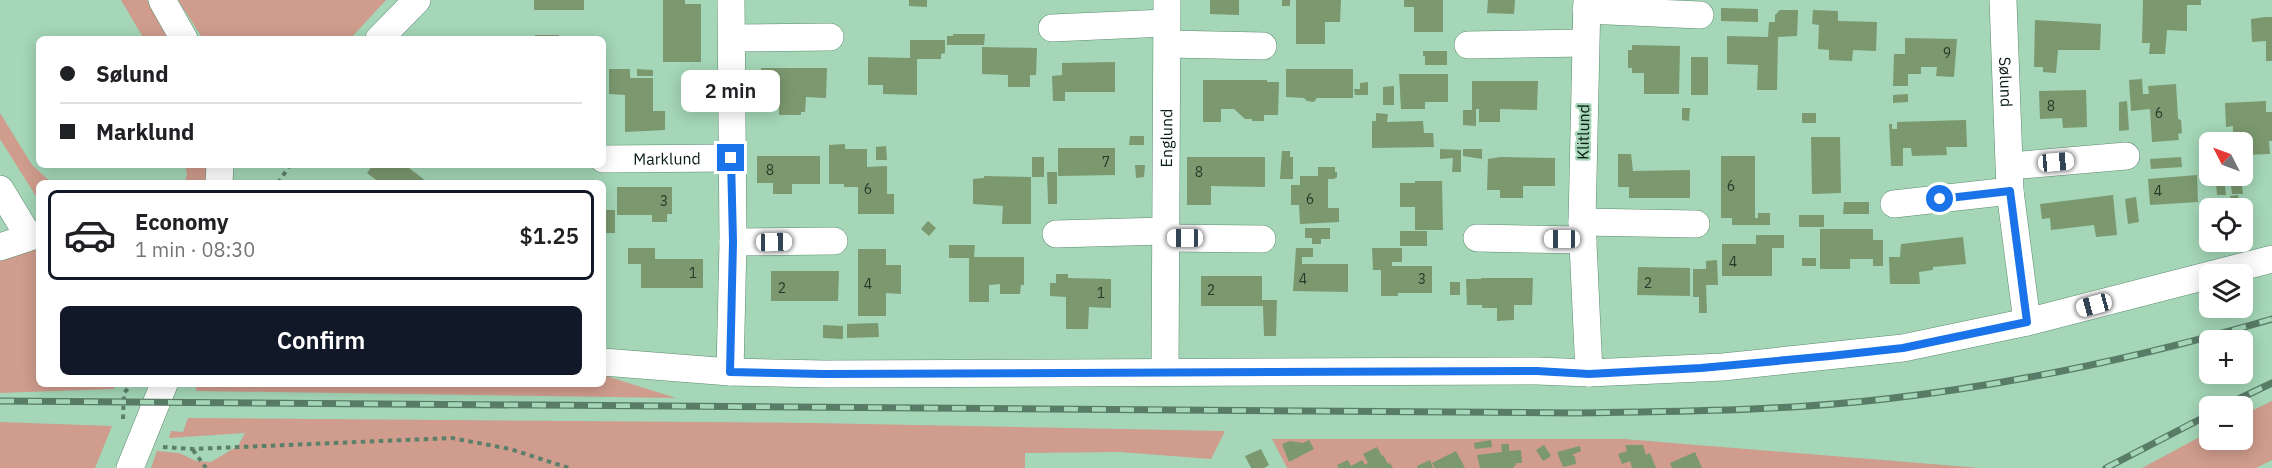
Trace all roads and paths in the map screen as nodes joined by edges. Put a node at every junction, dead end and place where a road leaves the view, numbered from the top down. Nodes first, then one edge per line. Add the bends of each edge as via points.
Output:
1 (162, 0) edge
2 (417, 0) edge
3 (731, 0) edge
4 (2003, 0) edge
5 (1586, 5) edge
6 (1700, 15) dead end
7 (1167, 22) edge
8 (1052, 28) dead end
9 (182, 36) edge
10 (382, 36) edge
11 (830, 37) dead end
12 (732, 38) junction
13 (1584, 43) junction
14 (1468, 45) dead end
15 (1263, 46) dead end
16 (2126, 156) dead end
17 (731, 158) junction
18 (606, 159) edge
19 (2010, 178) junction
20 (0, 189) edge
21 (1894, 204) dead end
22 (1696, 224) dead end
23 (1583, 231) junction
24 (1056, 234) dead end
25 (1165, 234) junction
26 (34, 236) edge
27 (1477, 238) dead end
28 (1262, 239) dead end
29 (834, 241) dead end
30 (733, 242) junction
31 (0, 248) edge
32 (2272, 259) edge
33 (2027, 322) junction
34 (606, 362) edge
35 (730, 372) junction
36 (1165, 372) junction
37 (1589, 374) junction
38 (163, 387) edge
39 (141, 440) junction
40 (193, 449) junction
41 (130, 468) edge
42 (206, 468) edge
43 (569, 468) edge

1 - 9 street
2 - 10 street
3 - 12 street
4 - 19 street, Sølund
5 - 6 street, Klitlund
5 - 13 street, Klitlund
7 - 8 street
7 - 15 street
7 - 25 street, Englund
11 - 12 street
12 - 17 street
13 - 14 street
13 - 23 street, Klitlund
16 - 19 street
17 - 18 street, Marklund
17 - 30 street
19 - 21 street
19 - 33 street, Sølund
20 - 26 street
22 - 23 street
23 - 27 street
23 - 37 street, Klitlund
24 - 25 street
25 - 28 street
25 - 36 street, Englund
26 - 31 street
29 - 30 street
30 - 35 street
32 - 33 street
33 - 37 street via 1903,348 1723,367
34 - 35 street
35 - 36 street
36 - 37 street
38 - 39 street
39 - 40 path via 161,447
39 - 41 street
40 - 42 path
40 - 43 path via 452,438 510,449

